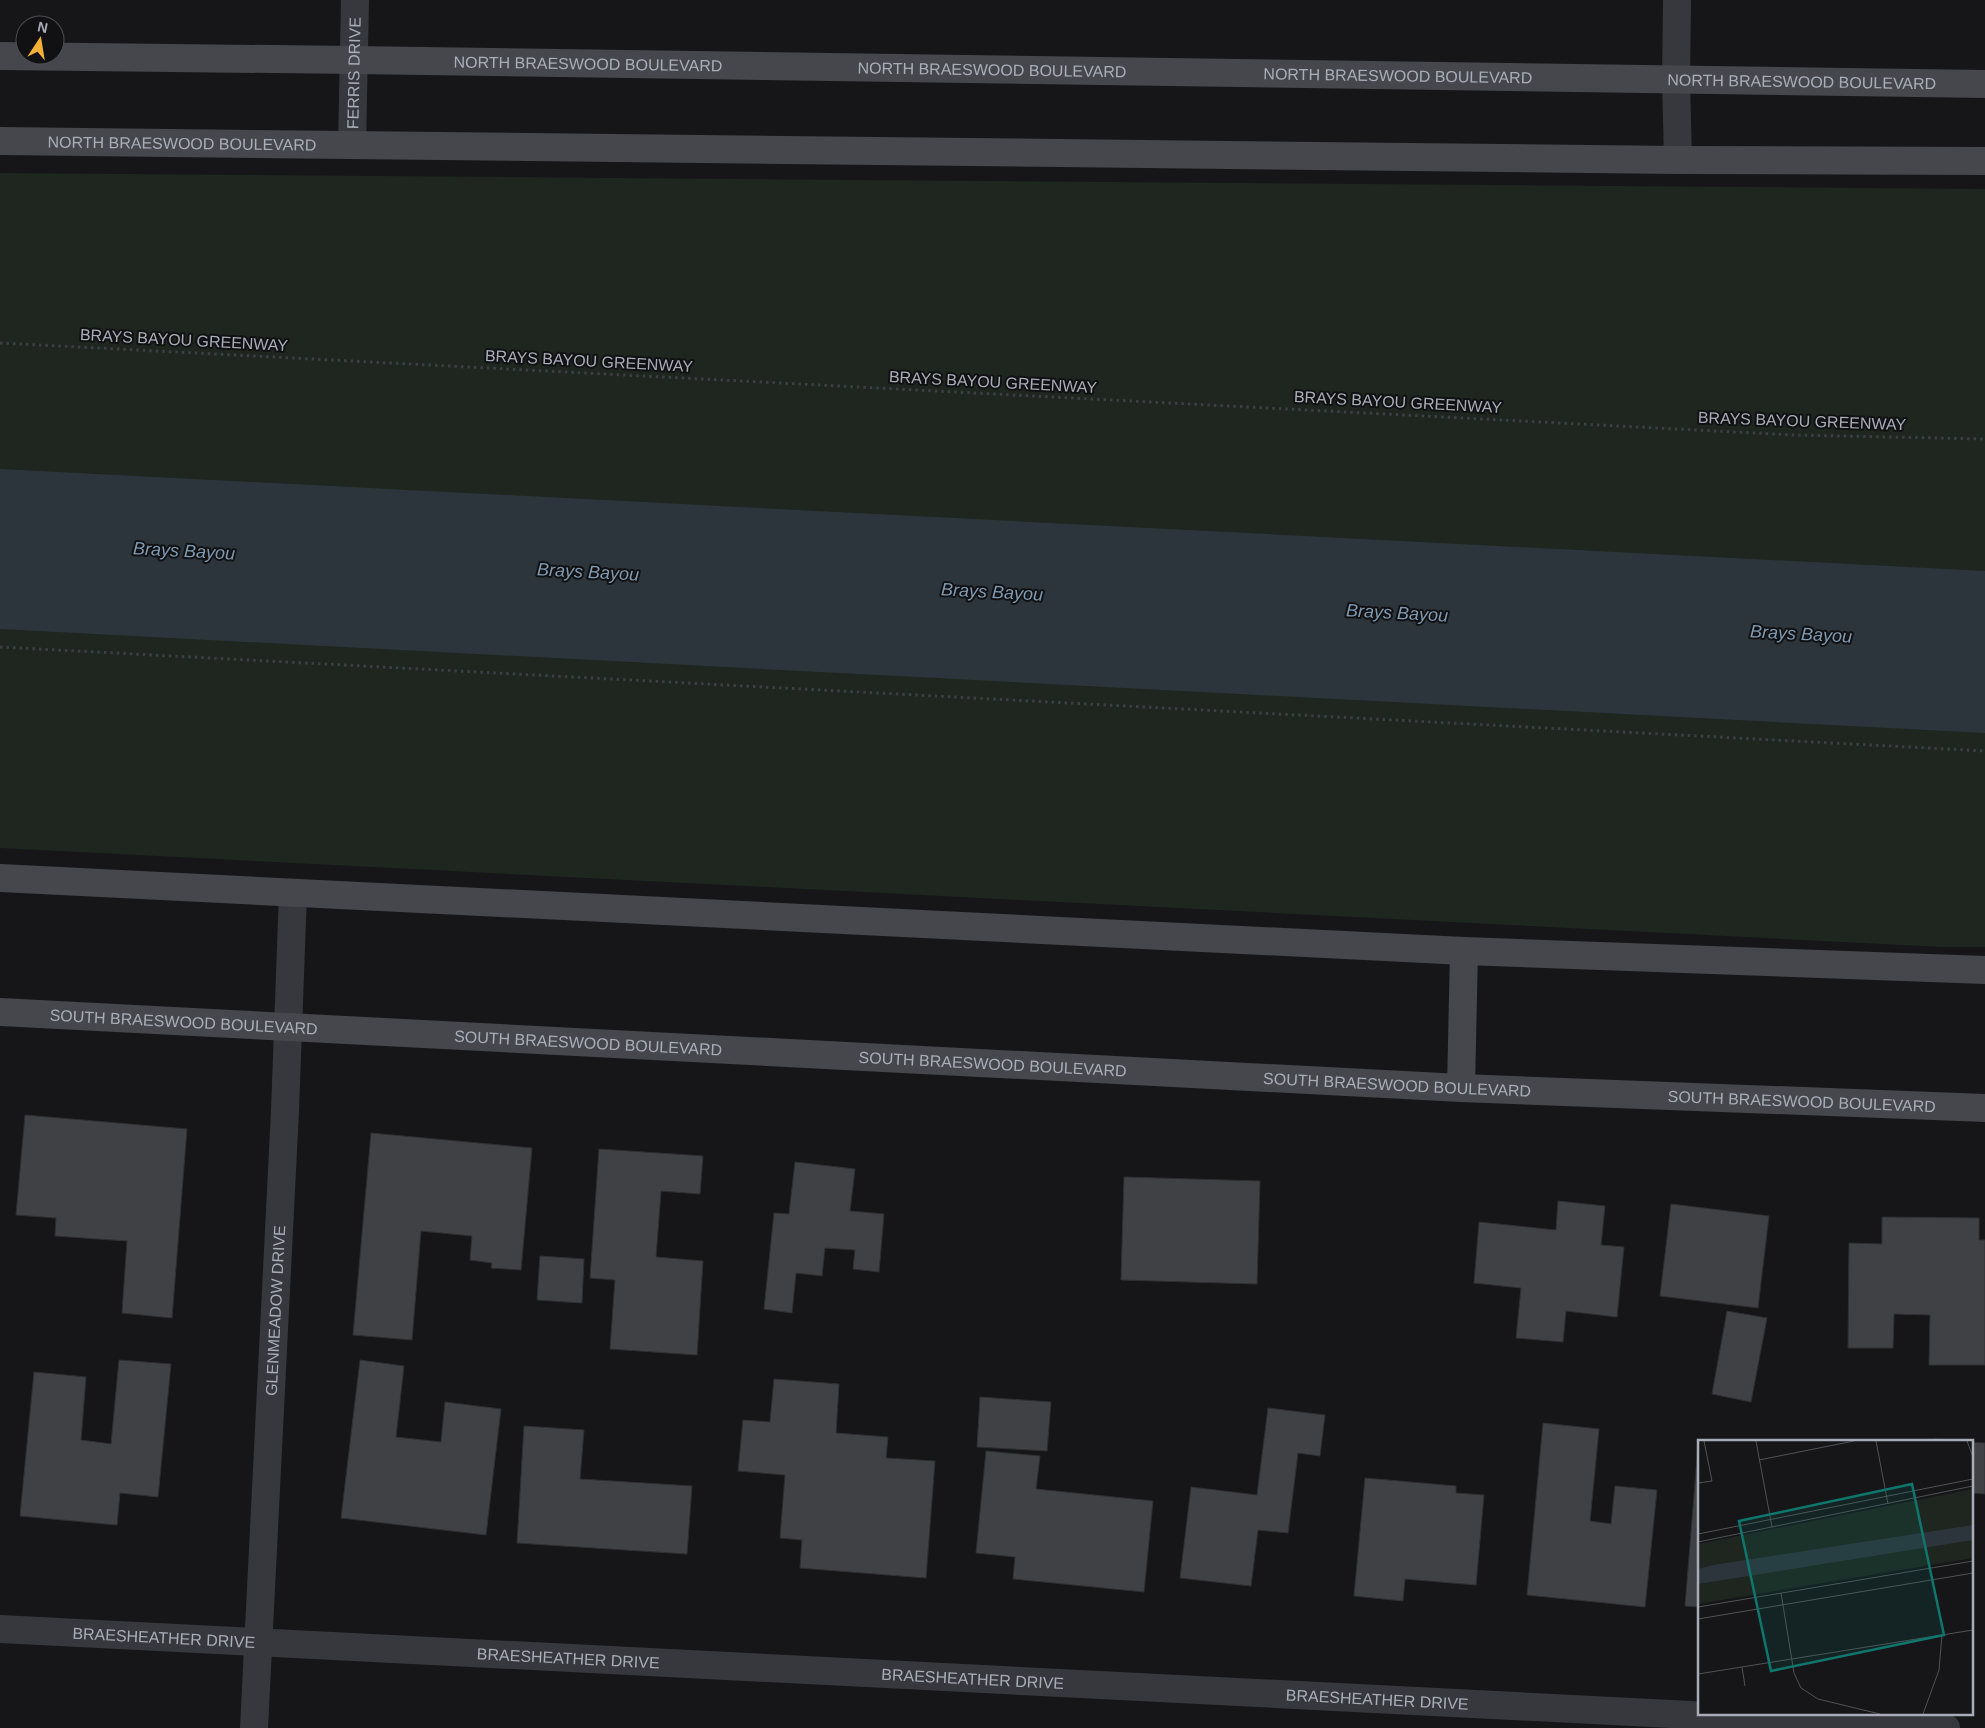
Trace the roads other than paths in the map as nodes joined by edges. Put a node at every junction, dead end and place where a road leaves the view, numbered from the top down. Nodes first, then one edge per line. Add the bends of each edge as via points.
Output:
1 (355, 0) edge
2 (1677, 0) edge
3 (0, 56) edge
4 (354, 60) junction
5 (1676, 80) junction
6 (1985, 84) edge
7 (0, 141) edge
8 (352, 145) junction
9 (1678, 160) junction
10 (1985, 162) edge
11 (0, 878) edge
12 (293, 893) junction
13 (1464, 951) junction
14 (1985, 970) edge
15 (0, 1012) edge
16 (289, 1026) junction
17 (1461, 1088) junction
18 (1985, 1108) edge
19 (0, 1629) edge
20 (260, 1642) junction
21 (1698, 1715) edge
22 (1711, 1716) edge
23 (254, 1728) edge
24 (1946, 1728) edge

1 - 4 street, FERRIS DRIVE
2 - 5 street
3 - 4 main road, NORTH BRAESWOOD BOULEVARD
4 - 5 main road, NORTH BRAESWOOD BOULEVARD
4 - 8 street, FERRIS DRIVE
5 - 6 main road, NORTH BRAESWOOD BOULEVARD
5 - 9 street
7 - 8 main road, NORTH BRAESWOOD BOULEVARD
8 - 9 main road, NORTH BRAESWOOD BOULEVARD
9 - 10 main road, NORTH BRAESWOOD BOULEVARD
11 - 12 main road
12 - 13 main road
12 - 16 street, GLENMEADOW DRIVE
13 - 14 main road
13 - 17 main road
15 - 16 main road, SOUTH BRAESWOOD BOULEVARD
16 - 17 main road, SOUTH BRAESWOOD BOULEVARD
16 - 20 street, GLENMEADOW DRIVE
17 - 18 main road, SOUTH BRAESWOOD BOULEVARD
19 - 20 street, BRAESHEATHER DRIVE
20 - 21 street, BRAESHEATHER DRIVE
20 - 23 street, GLENMEADOW DRIVE
22 - 24 street, BRAESHEATHER DRIVE

